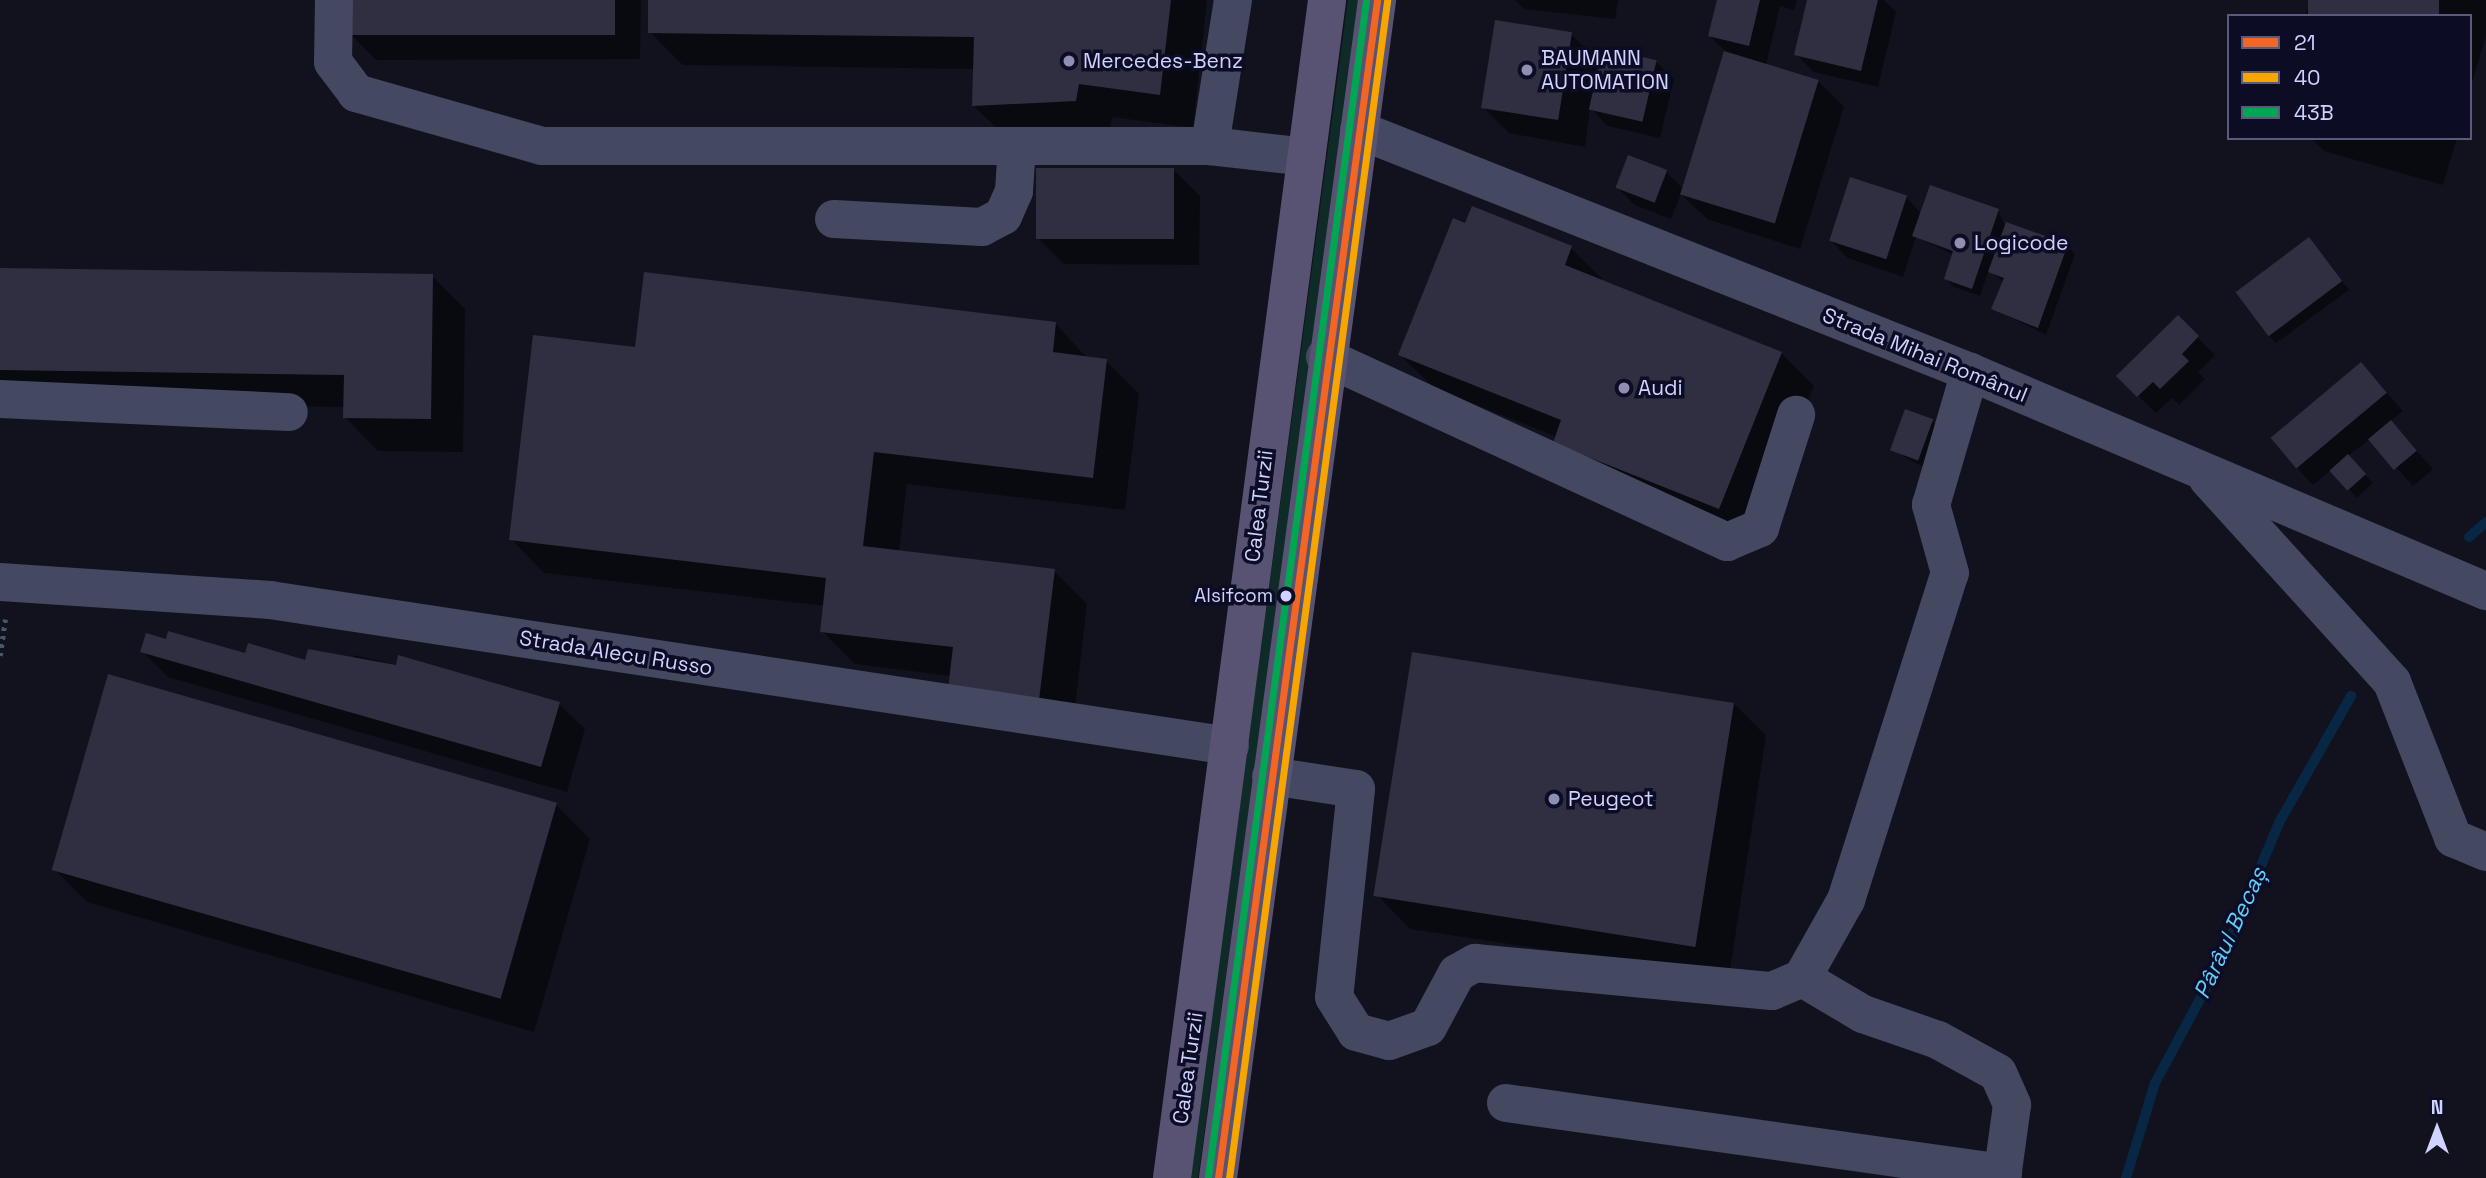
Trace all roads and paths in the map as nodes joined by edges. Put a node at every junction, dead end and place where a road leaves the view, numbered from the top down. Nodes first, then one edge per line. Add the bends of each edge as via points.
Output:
1 (334, 0) edge
2 (1234, 0) edge
3 (1327, 0) edge
4 (1377, 0) edge
5 (1359, 130) junction
6 (1017, 146) junction
7 (1210, 146) junction
8 (1306, 157) junction
9 (834, 219) dead end
10 (1325, 357) junction
11 (1970, 372) junction
12 (0, 399) edge
13 (289, 412) dead end
14 (1797, 415) dead end
15 (2199, 470) junction
16 (0, 582) edge
17 (2486, 591) edge
18 (1230, 746) junction
19 (1271, 776) junction
20 (2486, 852) edge
21 (1802, 978) junction
22 (1506, 1103) dead end
23 (2003, 1176) edge
24 (1172, 1178) edge
25 (1221, 1178) edge

1 - 6 street via 333,62 356,93 542,146
2 - 7 street
3 - 8 main road, Calea Turzii
4 - 5 main road, Calea Turzii
5 - 10 main road, Calea Turzii
5 - 11 street, Strada Mihai Românul
6 - 7 street
6 - 9 street via 1014,191 1003,216 982,227
7 - 8 street
8 - 18 main road, Calea Turzii
10 - 14 street via 1727,542 1760,528
10 - 19 main road, Calea Turzii
11 - 15 street, Strada Mihai Românul
11 - 21 street via 1931,505 1950,573 1846,900
12 - 13 street
15 - 17 street, Strada Mihai Românul
15 - 20 street via 2392,682 2453,838
16 - 18 street, Strada Alecu Russo via 270,600
18 - 24 main road, Calea Turzii
19 - 21 street via 1356,789 1334,985 1334,997 1356,1032 1390,1041 1428,1027 1457,973 1475,963 1772,991
19 - 25 main road, Calea Turzii
21 - 23 street via 1863,1014 1938,1040 1998,1073 2012,1105
22 - 23 street

